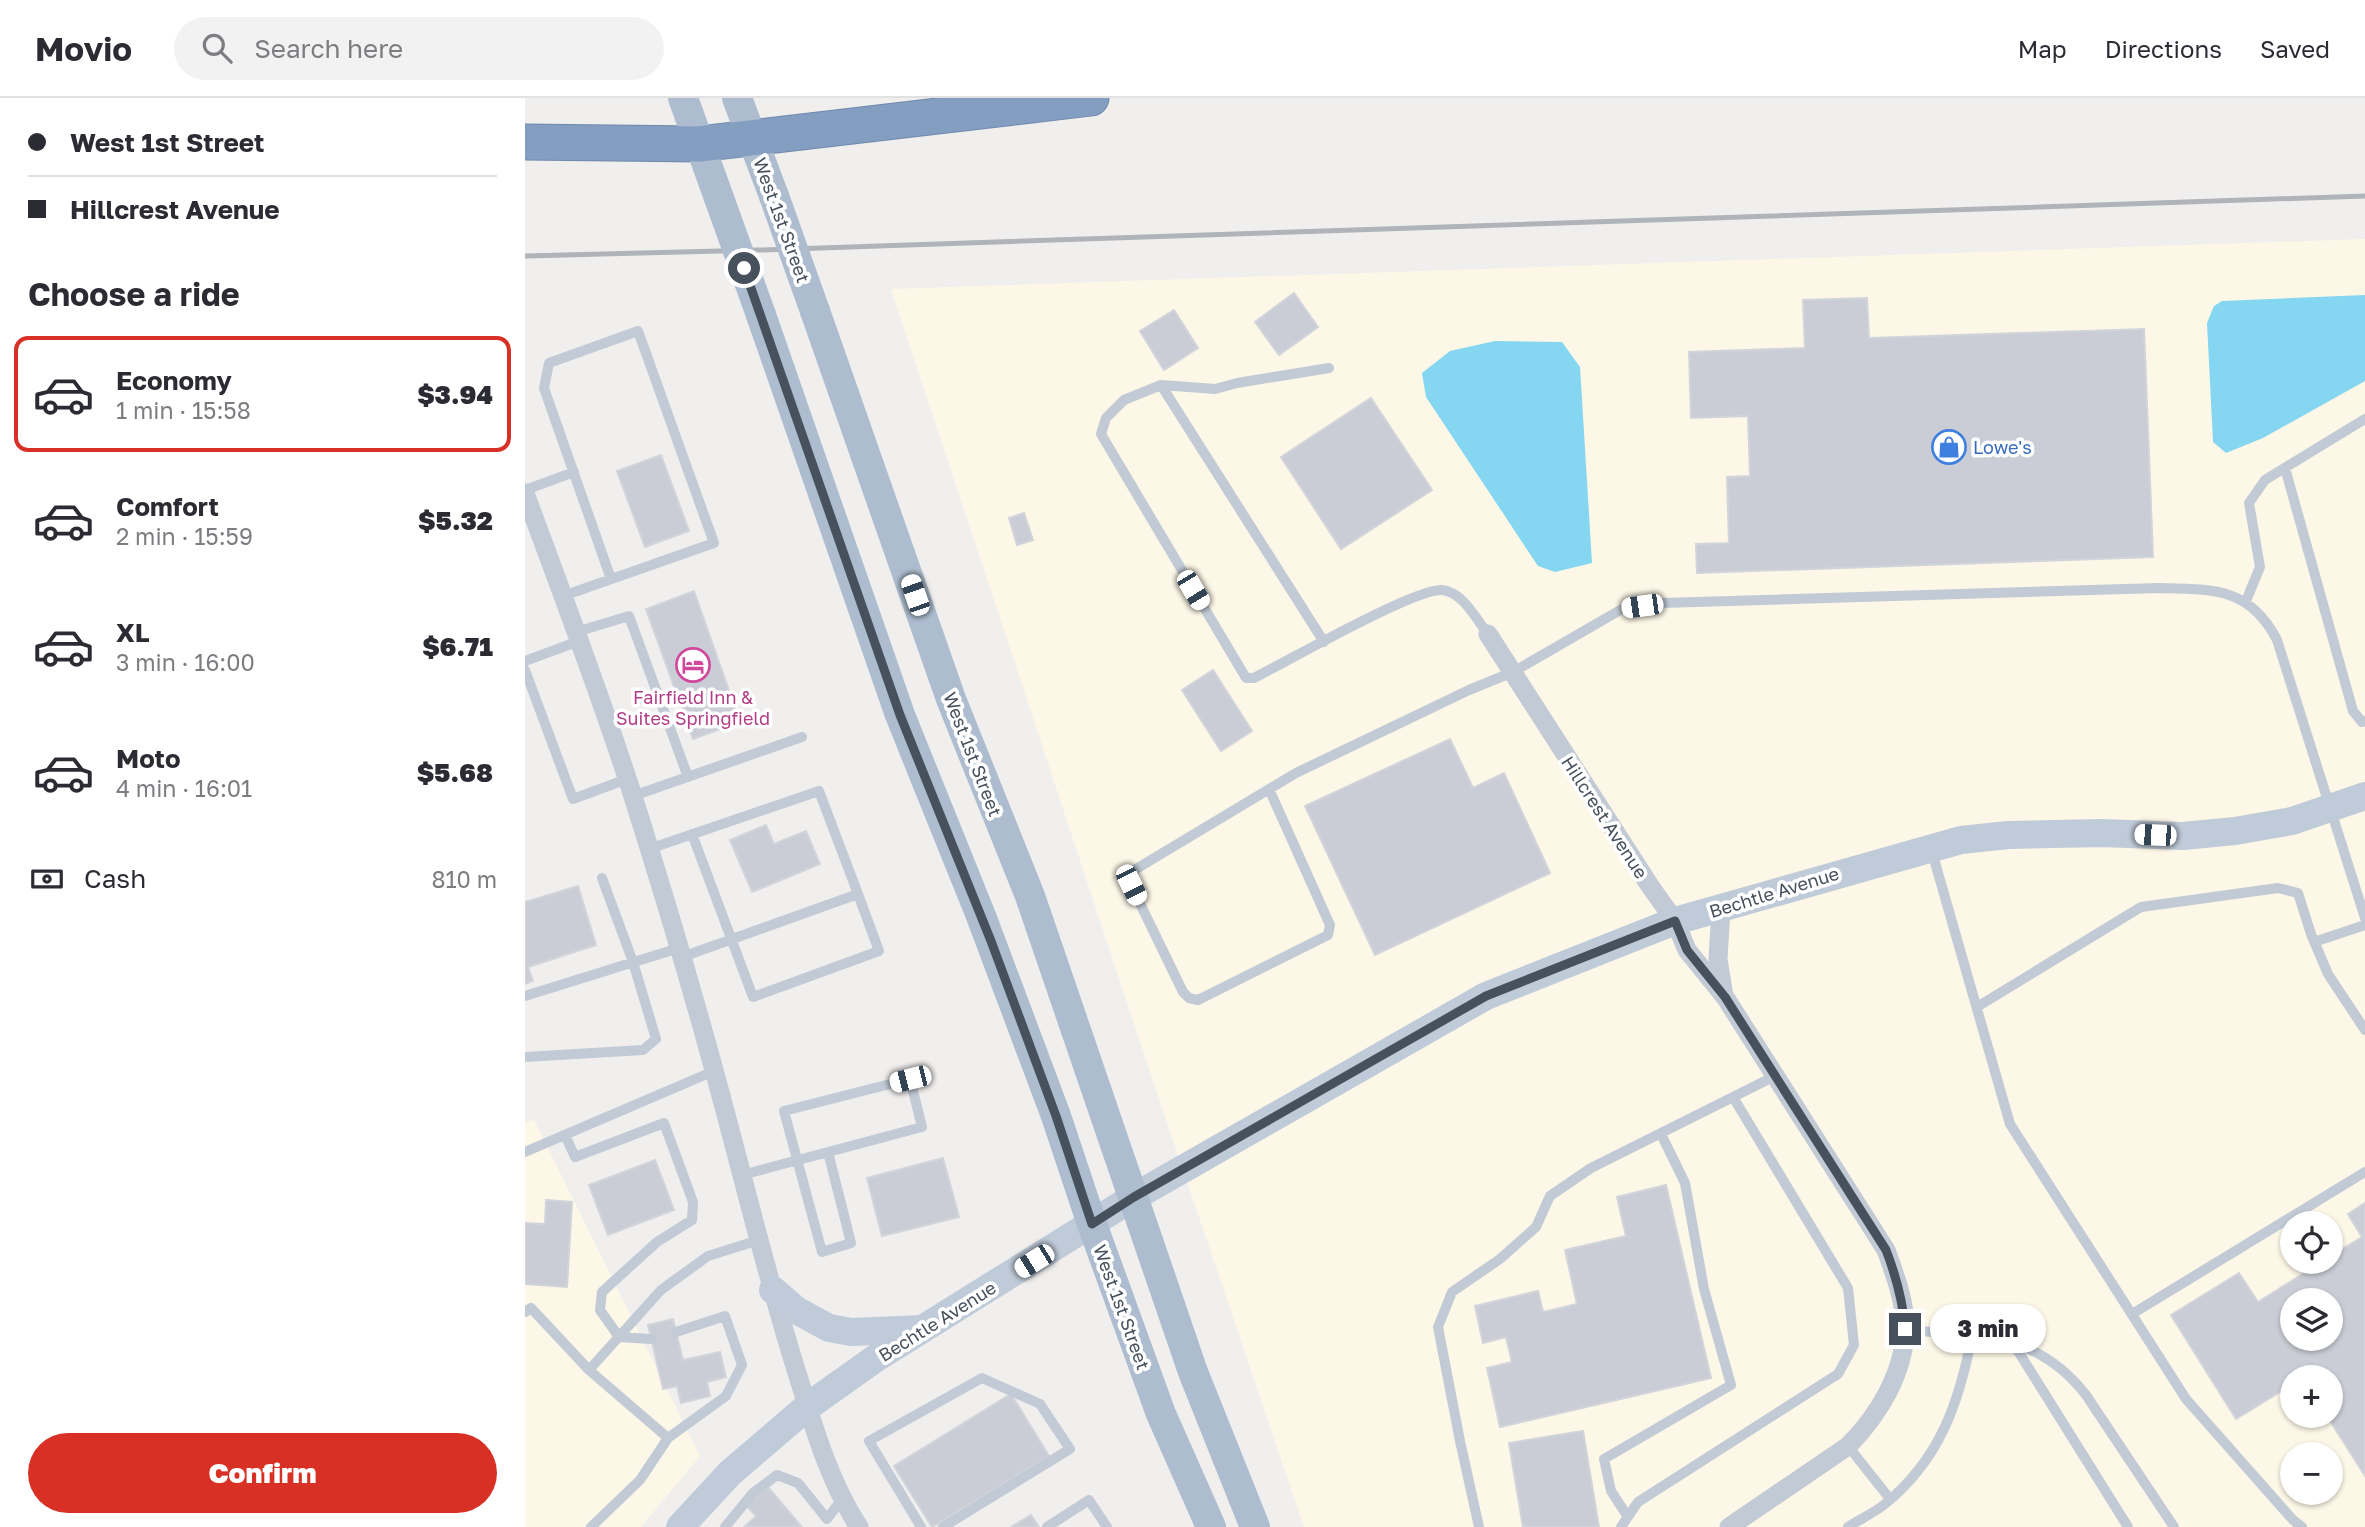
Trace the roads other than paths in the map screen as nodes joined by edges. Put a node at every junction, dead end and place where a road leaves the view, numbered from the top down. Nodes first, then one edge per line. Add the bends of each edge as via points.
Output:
1 (683, 98) edge
2 (737, 98) edge
3 (1091, 98) edge
4 (752, 137) junction
5 (525, 142) edge
6 (699, 144) junction
7 (1329, 368) dead end
8 (1161, 385) junction
9 (2365, 419) edge
10 (2285, 468) junction
11 (573, 472) junction
12 (525, 492) edge
13 (611, 579) junction
14 (563, 596) junction
15 (2246, 601) junction
16 (1488, 634) joint
17 (578, 636) junction
18 (1324, 642) junction
19 (525, 661) edge
20 (525, 670) edge
21 (1513, 672) junction
22 (2365, 721) edge
23 (802, 737) dead end
24 (688, 777) junction
25 (630, 788) junction
26 (1269, 789) junction
27 (2365, 796) edge
28 (2330, 808) junction
29 (692, 834) junction
30 (1931, 848) junction
31 (649, 849) junction
32 (603, 878) dead end
33 (858, 894) junction
34 (1721, 909) junction
35 (2365, 918) edge
36 (1675, 921) junction
37 (2365, 925) edge
38 (731, 940) junction
39 (2314, 942) junction
40 (681, 953) junction
41 (633, 962) junction
42 (525, 996) edge
43 (1725, 997) junction
44 (1976, 1007) junction
45 (2365, 1030) edge
46 (525, 1057) edge
47 (715, 1072) junction
48 (1775, 1076) junction
49 (1733, 1097) junction
50 (1661, 1134) junction
51 (565, 1135) junction
52 (525, 1152) edge
53 (828, 1152) junction
54 (797, 1160) junction
55 (2365, 1172) edge
56 (742, 1175) junction
57 (1134, 1197) junction
58 (1092, 1224) junction
59 (759, 1240) junction
60 (773, 1290) junction
61 (525, 1312) edge
62 (2132, 1314) junction
63 (923, 1328) junction
64 (1905, 1329) junction
65 (676, 1332) dead end
66 (1972, 1336) junction
67 (619, 1337) junction
68 (651, 1339) dead end
69 (2013, 1342) junction
70 (589, 1370) junction
71 (807, 1407) junction
72 (668, 1438) junction
73 (1848, 1446) junction
74 (842, 1499) junction
75 (1890, 1499) junction
76 (1628, 1517) junction
77 (823, 1523) edge
78 (853, 1525) edge
79 (591, 1527) edge
80 (680, 1527) edge
81 (725, 1527) edge
82 (921, 1527) edge
83 (943, 1527) edge
84 (1047, 1527) edge
85 (1107, 1527) edge
86 (1211, 1527) edge
87 (1255, 1527) edge
88 (1479, 1527) edge
89 (1621, 1527) edge
90 (1728, 1527) edge
91 (1848, 1527) edge
92 (2128, 1527) edge
93 (2174, 1527) edge
94 (2302, 1527) edge

1 - 6 main road, West 1st Street
2 - 4 main road, West 1st Street
3 - 4 highway
4 - 6 highway
4 - 57 main road, West 1st Street, bridge via 951,699 1034,909
5 - 6 highway
6 - 58 main road, West 1st Street, bridge via 900,715 986,928
7 - 8 lane via 1215,389
8 - 18 lane
8 - 18 lane via 1124,400 1106,418 1101,434 1246,678
9 - 10 lane
10 - 15 lane via 2265,480 2249,503 2260,567
10 - 22 lane via 2353,711
11 - 12 lane
11 - 13 lane
11 - 13 lane via 544,388 549,363 638,331 714,543
12 - 14 street
13 - 14 lane
14 - 17 street
15 - 21 lane via 2202,589 2159,588 1662,603 1622,609
15 - 28 lane via 2277,640
16 - 18 lane via 1459,597 1441,590 1401,603
16 - 21 street, Hillcrest Avenue
17 - 19 lane
17 - 24 lane via 629,616
17 - 25 street
20 - 25 lane via 573,799
21 - 26 lane
21 - 36 street, Hillcrest Avenue
23 - 24 lane
24 - 25 lane
25 - 31 street
26 - 26 lane via 1131,876 1131,885 1189,998 1198,1000 1328,935 1330,925
27 - 28 street, Bechtle Avenue
28 - 30 street, Bechtle Avenue via 2292,821 2235,831 2183,836 2008,835
28 - 35 lane
29 - 31 lane
29 - 33 lane via 819,791
29 - 38 lane
30 - 34 street, Bechtle Avenue
30 - 44 lane
31 - 40 street
32 - 41 lane
33 - 38 lane
33 - 38 lane via 879,951 753,997
34 - 36 street, Bechtle Avenue
34 - 43 street, Hillcrest Avenue via 1718,959
36 - 43 street, Hillcrest Avenue via 1687,950
36 - 57 street, Bechtle Avenue via 1486,996
37 - 39 lane
38 - 40 lane
39 - 44 lane via 2298,893 2278,888 2141,907
39 - 45 lane via 2327,974
40 - 41 lane
40 - 47 street
41 - 42 lane
41 - 46 lane via 656,1039 643,1050
43 - 48 street, Hillcrest Avenue
44 - 62 lane via 2010,1124
47 - 51 lane
47 - 56 street
48 - 49 lane
48 - 64 street, Hillcrest Avenue via 1886,1250
49 - 50 lane
49 - 76 lane via 1848,1288 1854,1345 1838,1374 1638,1502
50 - 76 lane via 1685,1183 1704,1289 1731,1385 1604,1459 1611,1491
50 - 88 lane via 1591,1168 1550,1196 1536,1227 1452,1292 1438,1327
51 - 52 lane
51 - 67 lane via 575,1157 664,1123 692,1202 692,1220 657,1242 602,1292 600,1310
53 - 54 lane
53 - 54 lane via 851,1243 822,1252
53 - 54 lane via 922,1128 910,1079 784,1111
54 - 56 lane
55 - 62 lane
56 - 59 street
57 - 58 street, Bechtle Avenue
57 - 87 main road, West 1st Street via 1193,1372
58 - 63 street, Bechtle Avenue
58 - 86 main road, West 1st Street via 1161,1413
59 - 60 street
59 - 67 lane via 708,1256 661,1290
60 - 63 street via 796,1310 829,1328 851,1332
60 - 71 street
61 - 70 lane via 531,1308
62 - 94 lane via 2186,1399
63 - 71 street, Bechtle Avenue
64 - 66 lane
64 - 73 street, Hillcrest Avenue via 1902,1352 1881,1406
65 - 72 lane via 725,1316 742,1365 726,1396
66 - 69 lane
66 - 75 lane via 1958,1396 1942,1436
67 - 68 lane
67 - 70 lane
69 - 92 lane
69 - 93 lane via 2054,1361 2071,1375
70 - 72 lane
71 - 74 street
71 - 80 street, Bechtle Avenue via 730,1473
72 - 79 lane via 640,1480
73 - 75 lane
73 - 90 street, Hillcrest Avenue
74 - 77 lane
74 - 78 street
75 - 91 lane
76 - 89 lane
77 - 81 lane via 798,1483 777,1475 753,1493
82 - 83 lane via 869,1441 982,1378 1040,1404 1069,1449
84 - 85 lane via 1089,1500

